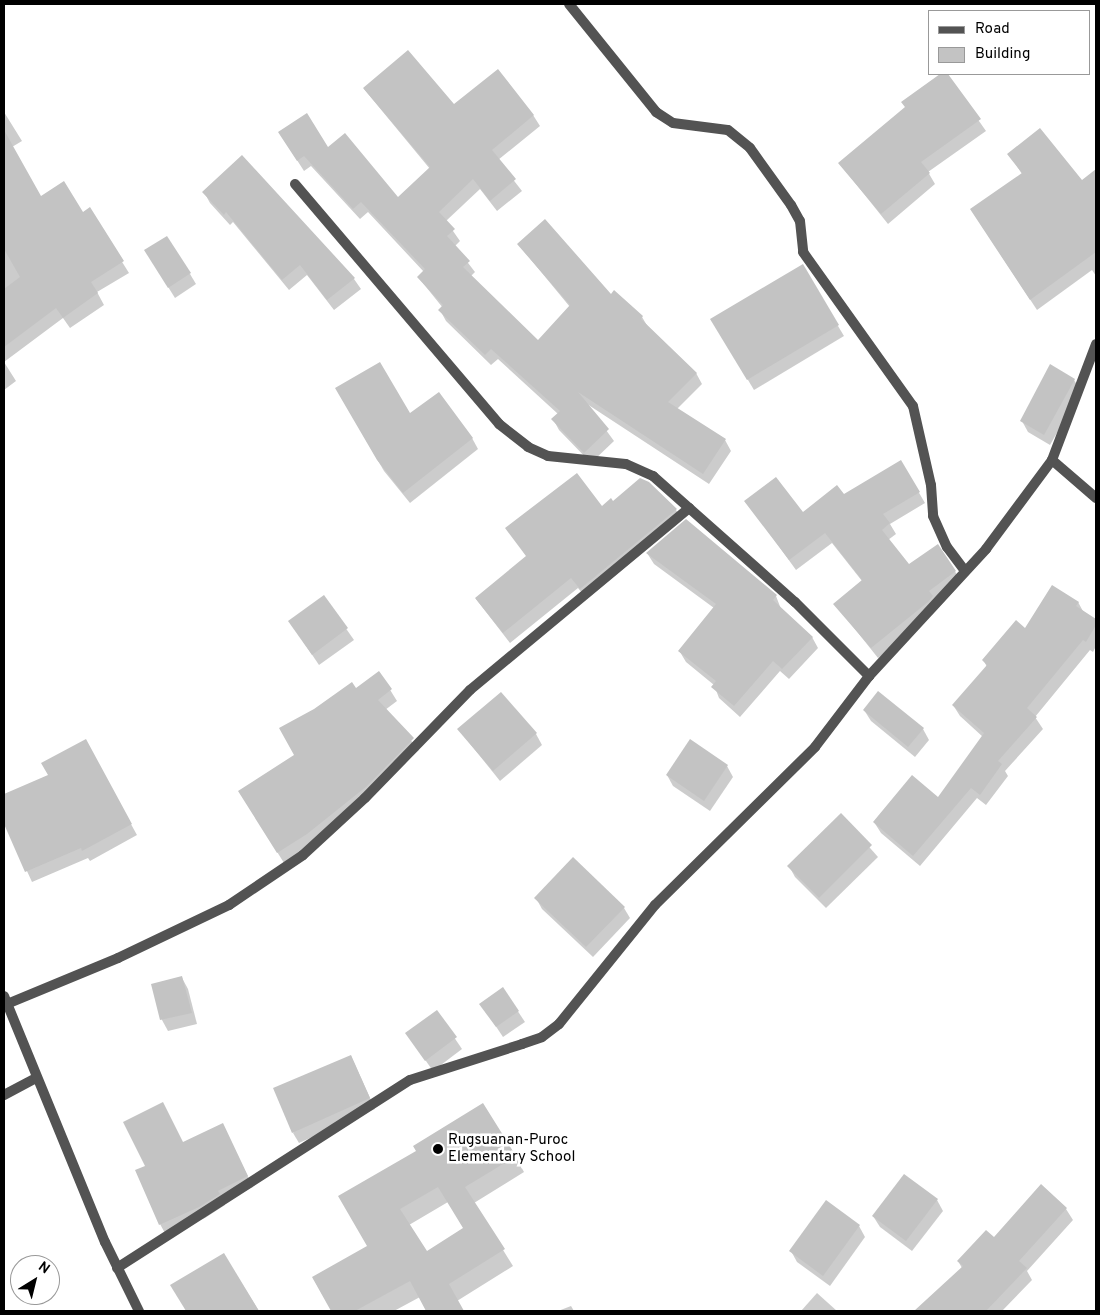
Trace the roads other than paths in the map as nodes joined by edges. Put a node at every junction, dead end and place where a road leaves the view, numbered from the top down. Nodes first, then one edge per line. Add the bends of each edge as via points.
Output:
1 (569, 4) edge
2 (295, 184) dead end
3 (1096, 344) edge
4 (1052, 460) junction
5 (1096, 498) edge
6 (689, 508) junction
7 (964, 571) junction
8 (869, 676) junction
9 (6, 1000) edge
10 (36, 1078) junction
11 (4, 1095) edge
12 (117, 1268) junction
13 (139, 1311) edge

1 - 7 street via 656,112 674,123 728,130 750,148 791,205 800,222 803,252 913,406 931,485 933,516 943,540
2 - 6 street via 499,424 528,447 548,456 626,464 642,469
3 - 4 street
4 - 5 street
4 - 7 street via 986,549
6 - 8 street via 795,602
6 - 9 street via 470,690 365,798 303,855 229,905 118,958
7 - 8 street
8 - 12 street via 815,747 655,905 559,1024 542,1037 410,1080
9 - 10 street
10 - 11 street
10 - 12 street
12 - 13 street

